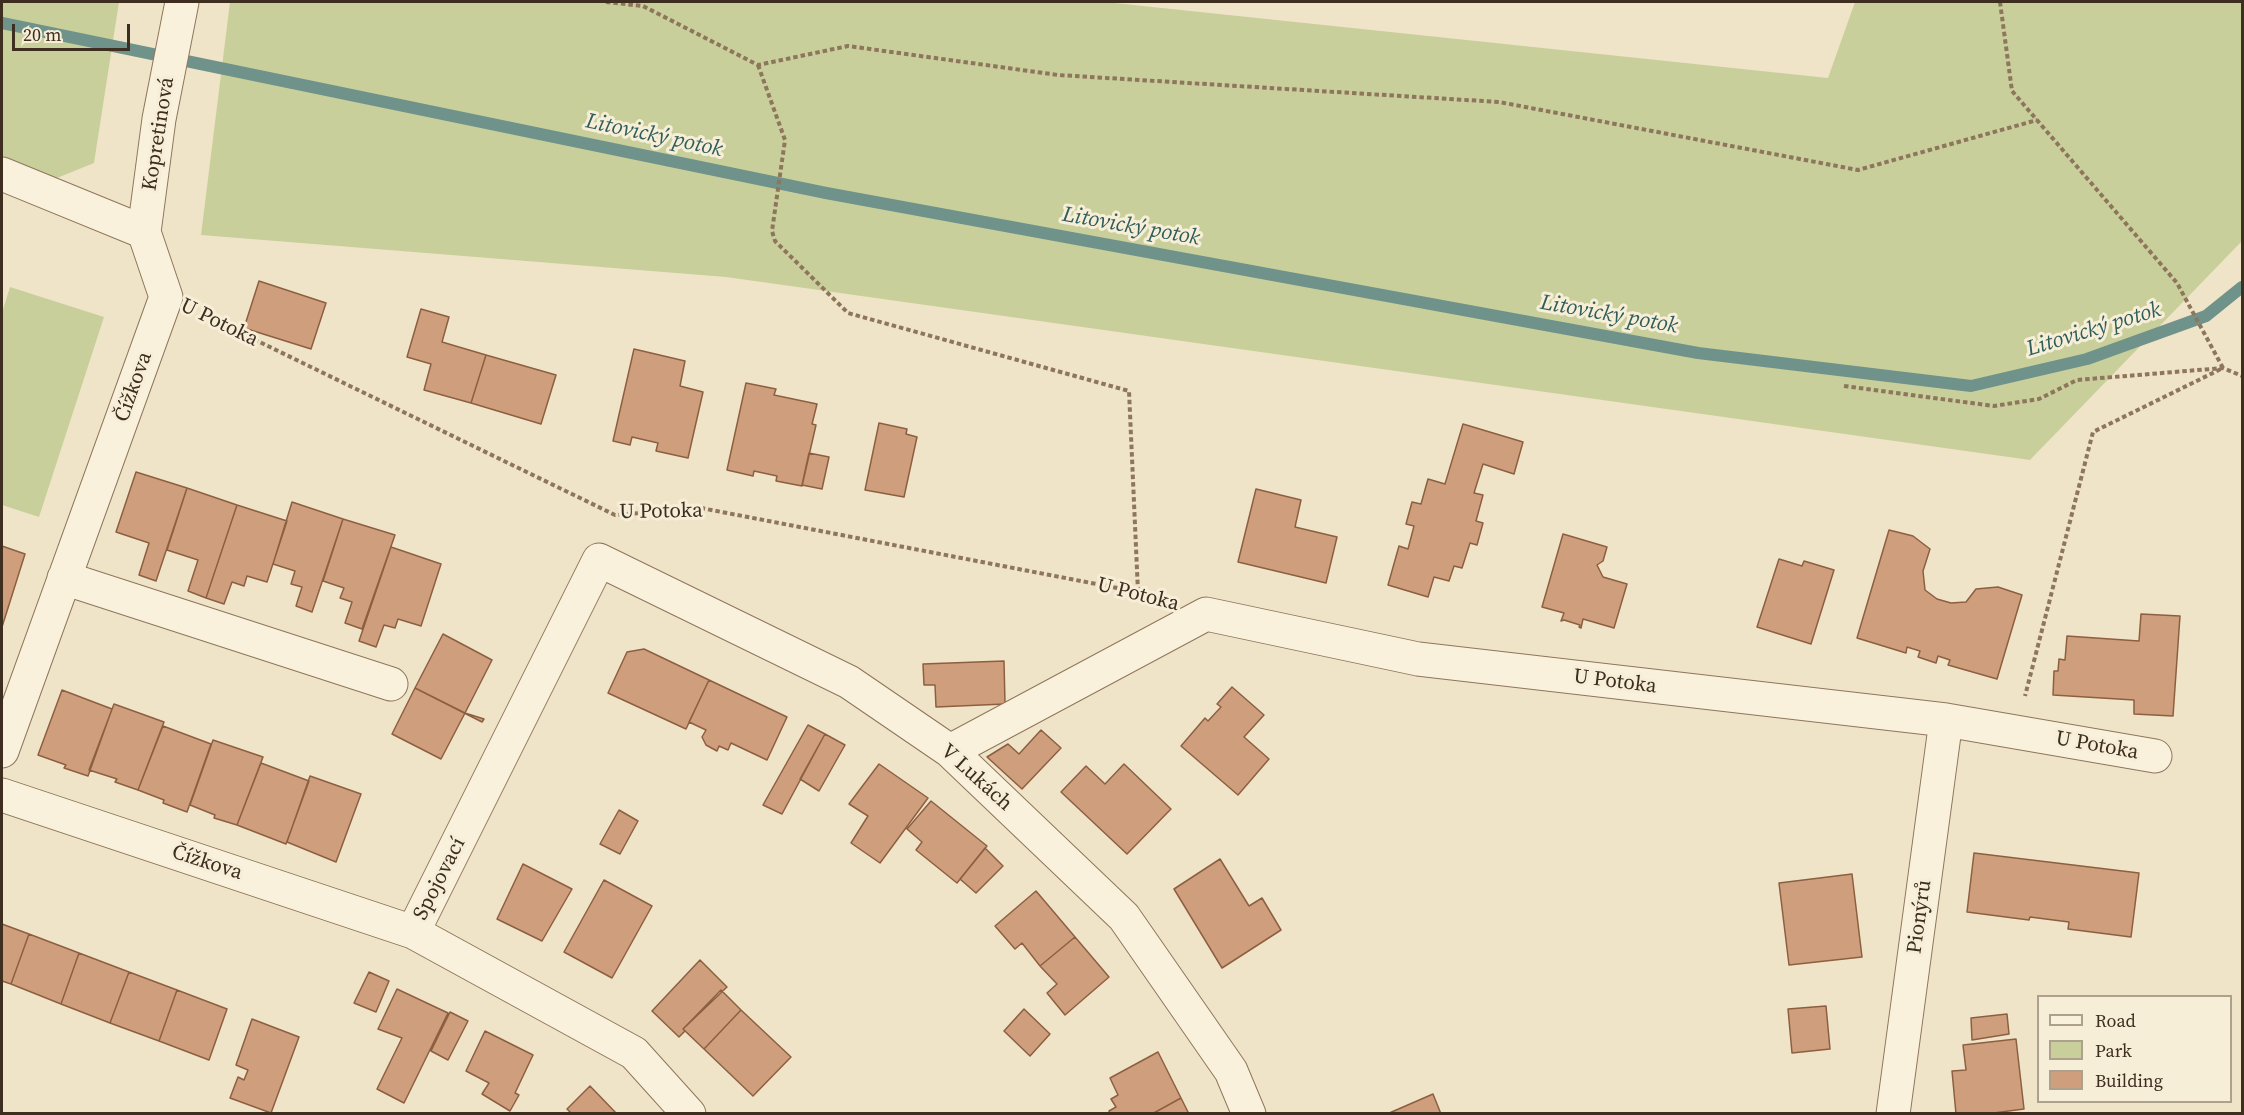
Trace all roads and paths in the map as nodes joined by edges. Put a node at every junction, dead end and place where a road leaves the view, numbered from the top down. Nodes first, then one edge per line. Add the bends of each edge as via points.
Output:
1 (606, 2) edge
2 (2000, 2) edge
3 (182, 3) edge
4 (758, 65) junction
5 (2037, 120) junction
6 (2, 174) edge
7 (144, 232) junction
8 (166, 297) junction
9 (2223, 368) junction
10 (2242, 376) edge
11 (1844, 386) dead end
12 (599, 560) joint
13 (64, 578) junction
14 (1138, 592) junction
15 (1206, 614) junction
16 (390, 684) dead end
17 (1946, 720) junction
18 (2016, 732) junction
19 (2, 751) edge
20 (950, 751) junction
21 (2155, 756) dead end
22 (2, 795) edge
23 (413, 932) junction
24 (689, 1113) edge
25 (1249, 1113) edge
26 (1893, 1113) edge

1 - 4 path via 643,6
2 - 5 path via 2012,91
3 - 7 street, Kopretinová via 159,119
4 - 5 path via 848,46 1058,75 1498,102 1858,170
4 - 14 path via 785,140 772,231 775,241 848,313 1129,391
5 - 9 path via 2177,284
6 - 7 street
7 - 8 street
8 - 13 street, Čížkova
8 - 14 path, U Potoka via 615,515 701,508
9 - 10 path
9 - 11 path via 2076,380 2039,399 1994,406
9 - 18 path via 2093,432
12 - 20 street, V Lukách via 849,682
12 - 23 street, Spojovací
13 - 16 street
13 - 19 street, Čížkova
14 - 15 path, U Potoka
15 - 17 street, U Potoka via 1418,658
15 - 20 street
17 - 18 street, U Potoka
17 - 26 street, Pionýrů
18 - 21 street, U Potoka
20 - 25 street, V Lukách via 1124,917 1231,1071
22 - 23 street, Čížkova
23 - 24 street, Spojovací via 634,1053

